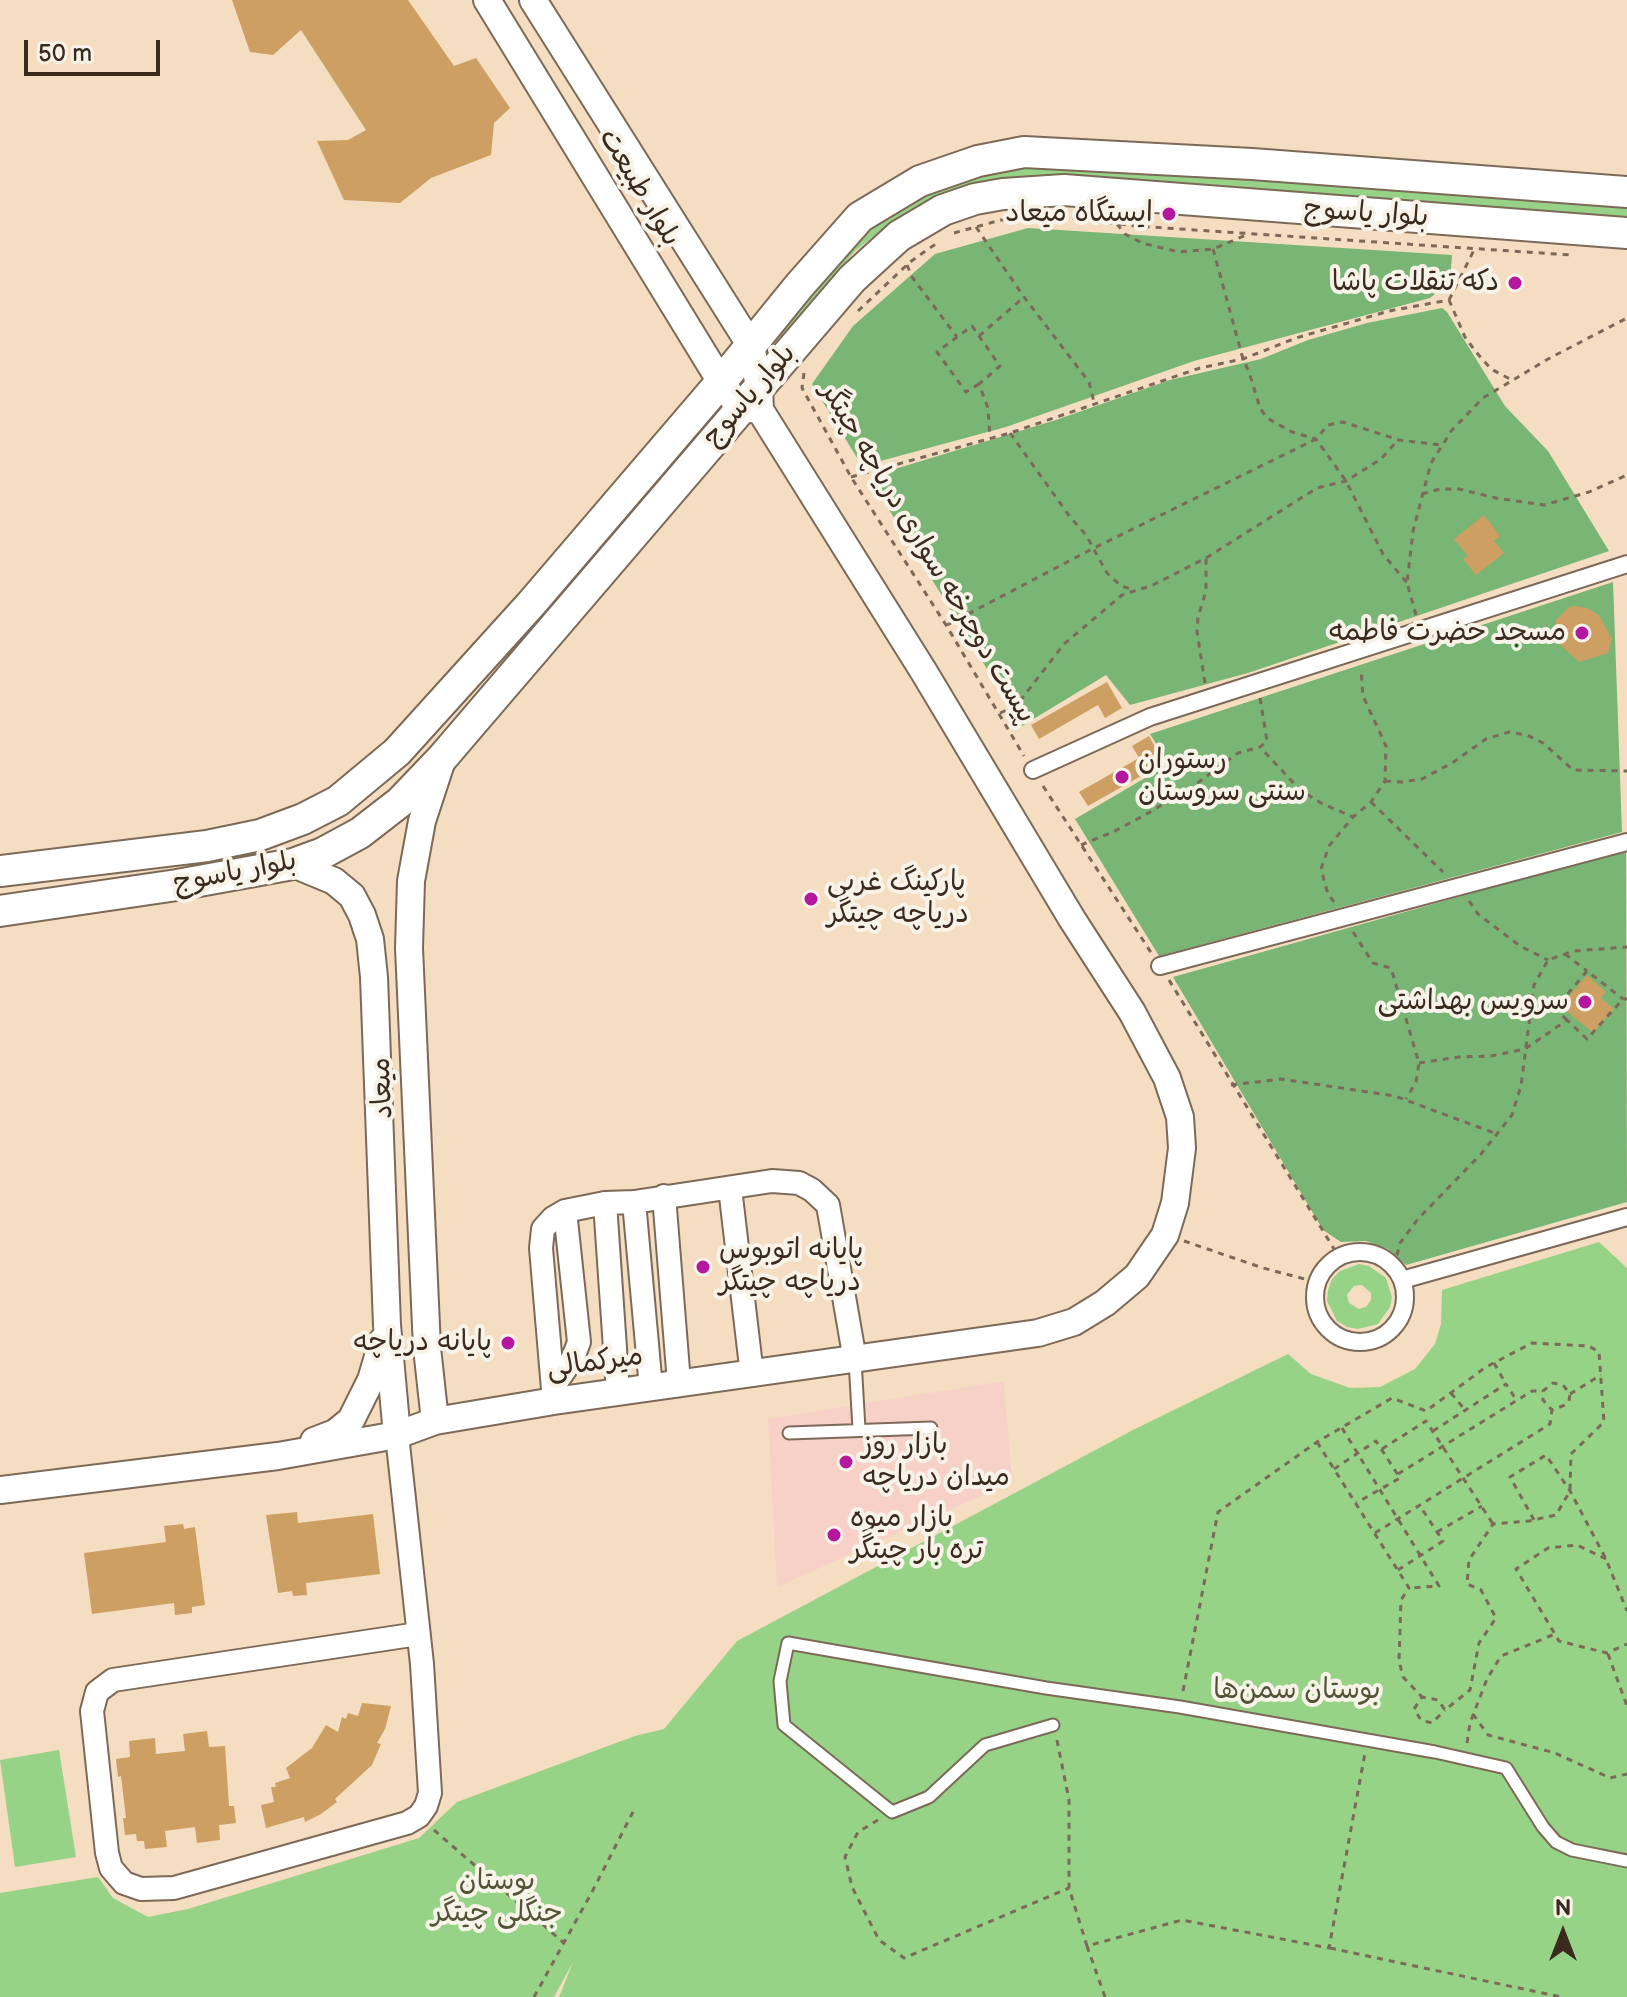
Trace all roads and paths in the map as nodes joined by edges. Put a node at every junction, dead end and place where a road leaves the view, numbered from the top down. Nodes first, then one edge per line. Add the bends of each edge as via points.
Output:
1 (487, 0) edge
2 (533, 0) edge
3 (1627, 192) edge
4 (1117, 224) junction
5 (976, 227) junction
6 (1627, 233) edge
7 (950, 234) dead end
8 (1247, 234) junction
9 (940, 241) dead end
10 (1475, 248) junction
11 (1213, 249) junction
12 (1581, 255) dead end
13 (907, 264) junction
14 (1024, 297) junction
15 (1449, 300) junction
16 (858, 311) dead end
17 (1627, 318) edge
18 (979, 336) junction
19 (957, 337) junction
20 (751, 346) junction
21 (1243, 359) junction
22 (804, 370) dead end
23 (1512, 380) junction
24 (721, 382) junction
25 (979, 384) junction
26 (753, 401) junction
27 (1094, 403) junction
28 (1010, 433) junction
29 (990, 438) junction
30 (1316, 439) junction
31 (1399, 440) junction
32 (1441, 445) junction
33 (1627, 475) edge
34 (851, 477) junction
35 (1346, 481) junction
36 (1422, 494) junction
37 (1092, 549) junction
38 (1206, 558) junction
39 (1627, 564) edge
40 (1407, 583) junction
41 (1135, 591) junction
42 (946, 625) junction
43 (1421, 630) junction
44 (1365, 649) junction
45 (1253, 684) junction
46 (1210, 698) junction
47 (1000, 713) junction
48 (1260, 747) junction
49 (443, 757) junction
50 (1033, 770) junction
51 (1627, 771) edge
52 (1385, 781) junction
53 (1353, 817) junction
54 (1627, 842) edge
55 (1081, 845) junction
56 (293, 864) junction
57 (1, 870) edge
58 (0, 911) edge
59 (1347, 918) junction
60 (1627, 947) edge
61 (1565, 954) junction
62 (1160, 966) junction
63 (1587, 971) junction
64 (1625, 999) edge
65 (1567, 1020) junction
66 (1525, 1049) junction
67 (1419, 1063) junction
68 (1231, 1085) junction
69 (1406, 1099) junction
70 (1497, 1134) junction
71 (730, 1188) junction
72 (664, 1196) junction
73 (634, 1202) junction
74 (605, 1203) junction
75 (1627, 1217) edge
76 (1165, 1235) junction
77 (1339, 1257) junction
78 (1398, 1273) junction
79 (1316, 1282) junction
80 (387, 1325) junction
81 (427, 1348) junction
82 (855, 1360) junction
83 (1494, 1363) junction
84 (752, 1375) junction
85 (1601, 1375) junction
86 (679, 1383) junction
87 (1506, 1384) junction
88 (651, 1388) junction
89 (1543, 1391) junction
90 (618, 1392) junction
91 (1451, 1393) junction
92 (554, 1394) junction
93 (1570, 1394) junction
94 (1517, 1401) junction
95 (1465, 1410) junction
96 (1552, 1410) junction
97 (435, 1421) junction
98 (931, 1428) dead end
99 (1342, 1428) junction
100 (859, 1429) junction
101 (1433, 1431) junction
102 (789, 1433) dead end
103 (397, 1435) junction
104 (1317, 1442) junction
105 (1444, 1448) junction
106 (1382, 1449) junction
107 (1357, 1453) junction
108 (278, 1456) junction
109 (1334, 1469) junction
110 (1398, 1474) junction
111 (1463, 1478) junction
112 (0, 1490) edge
113 (1380, 1490) junction
114 (1570, 1491) junction
115 (1356, 1503) junction
116 (1420, 1505) junction
117 (1482, 1506) junction
118 (1398, 1519) junction
119 (1534, 1520) junction
120 (1493, 1524) junction
121 (1437, 1532) junction
122 (1375, 1533) junction
123 (1420, 1556) junction
124 (1606, 1559) junction
125 (1398, 1570) junction
126 (1409, 1588) junction
127 (1627, 1611) edge
128 (418, 1634) junction
129 (1555, 1634) junction
130 (1627, 1644) edge
131 (1607, 1653) junction
132 (1422, 1697) junction
133 (1627, 1706) edge
134 (1180, 1707) junction
135 (1445, 1710) junction
136 (1473, 1714) junction
137 (1053, 1725) joint
138 (1367, 1741) junction
139 (1464, 1758) junction
140 (1627, 1774) edge
141 (635, 1808) dead end
142 (892, 1812) junction
143 (419, 1816) junction
144 (1627, 1861) edge
145 (1069, 1888) junction
146 (564, 1943) junction
147 (1087, 1946) junction
148 (1329, 1948) junction
149 (534, 1997) edge
150 (1105, 1997) edge
151 (1561, 1997) edge

1 - 24 street, بلوار طبیعت
2 - 20 street, بلوار طبیعت
3 - 20 main road, بلوار یاسوج via 1024,152 920,181 860,217
4 - 5 path via 1064,217 1001,220
4 - 8 path
4 - 11 path via 1132,239 1159,249
5 - 7 path
5 - 14 path
6 - 26 main road, بلوار یاسوج via 1064,190 975,199 943,210 874,257
8 - 10 path
8 - 11 path
9 - 13 path
10 - 12 path
10 - 15 path
11 - 21 path
13 - 16 path
13 - 19 path
14 - 18 path
14 - 27 path via 1089,382
15 - 21 path via 1374,315
15 - 23 path via 1476,352 1491,369
17 - 23 path
18 - 19 path via 972,326
18 - 25 path via 1000,366
19 - 25 path via 937,352 966,392
20 - 24 main road, بلوار یاسوج
20 - 26 street, بلوار طبیعت
21 - 27 path
21 - 30 path via 1267,418
22 - 34 path, پیست دوچرخه سواری دریاچه چیتگر via 802,388
23 - 32 path via 1483,398
24 - 26 street, بلوار طبیعت
24 - 57 main road, بلوار یاسوج via 397,752 338,801 260,835
25 - 29 path via 988,408
26 - 49 main road, بلوار یاسوج
26 - 76 street, میرکمالی via 1132,1012 1167,1078 1180,1117 1182,1148
27 - 28 path
28 - 29 path
28 - 37 path
29 - 34 path
30 - 31 path via 1328,425 1343,422
30 - 35 path
30 - 37 path
31 - 32 path
31 - 35 path via 1381,459
32 - 36 path
33 - 36 path via 1544,505 1459,489
34 - 42 path, پیست دوچرخه سواری دریاچه چیتگر
35 - 38 path via 1317,488
35 - 40 path via 1383,554
36 - 40 path
37 - 41 path via 1107,573
37 - 42 path
38 - 41 path
38 - 46 path via 1197,632
39 - 43 street
40 - 43 path
41 - 47 path via 1122,595 1077,632 1016,706
42 - 47 path, پیست دوچرخه سواری دریاچه چیتگر
43 - 44 street
44 - 45 street
44 - 52 path via 1363,696 1386,746
45 - 46 street
45 - 48 path via 1266,725 1267,741
46 - 50 street via 1150,717
47 - 50 path, پیست دوچرخه سواری دریاچه چیتگر
48 - 53 path via 1300,790
48 - 55 path via 1238,753 1143,816
49 - 56 main road, بلوار یاسوج via 400,802 360,833
49 - 81 street, میعاد via 422,821 411,881 409,948
50 - 55 path, پیست دوچرخه سواری دریاچه چیتگر
51 - 52 path via 1573,770 1543,743 1509,732 1486,739 1422,779
52 - 53 path
53 - 59 path via 1329,846 1321,869 1328,894
54 - 59 street
55 - 62 path, پیست دوچرخه سواری دریاچه چیتگر
56 - 58 main road, بلوار یاسوج
56 - 80 street, میعاد via 334,881 352,896 370,939
59 - 62 street
59 - 67 path via 1373,963 1391,968
60 - 61 path
61 - 63 path
61 - 66 path via 1548,960 1534,985
62 - 68 path, پیست دوچرخه سواری دریاچه چیتگر
63 - 64 path
63 - 65 path via 1555,1009
64 - 65 path via 1587,1039
65 - 66 path
66 - 67 path
66 - 70 path via 1512,1115
67 - 69 path
68 - 69 path via 1281,1079
68 - 77 path, پیست دوچرخه سواری دریاچه چیتگر
69 - 70 path
70 - 78 path via 1400,1243
71 - 72 street
71 - 82 street via 799,1183 828,1205
71 - 84 street
72 - 73 street
72 - 86 street
73 - 74 street
73 - 88 street
74 - 90 street
74 - 92 street via 565,1211 543,1229
75 - 78 street
76 - 79 path
76 - 82 street, میرکمالی via 1137,1276 1074,1322 1038,1333
77 - 78 street via 1368,1252
77 - 79 street
78 - 79 street via 1405,1294 1398,1322 1388,1333 1361,1342 1346,1341 1323,1324 1316,1311
80 - 81 street via 394,1348 403,1355
80 - 103 street, میعاد
80 - 108 street via 371,1380 351,1420 335,1433
81 - 97 street, میعاد
82 - 84 street, میرکمالی
82 - 100 lane
83 - 85 path via 1532,1343 1589,1346 1599,1352
83 - 87 path
83 - 91 path
84 - 86 street, میرکمالی
85 - 93 path
85 - 114 path via 1604,1422 1571,1454
86 - 88 street, میرکمالی
87 - 94 path
87 - 95 path
88 - 90 street, میرکمالی
89 - 93 path via 1553,1383
89 - 94 path
89 - 96 path
90 - 92 street, میرکمالی
91 - 95 path
91 - 99 path via 1426,1411 1392,1398
92 - 97 street, میرکمالی
93 - 96 path via 1565,1405
94 - 105 path
95 - 101 path
96 - 111 path via 1550,1424
97 - 103 street, میرکمالی
98 - 100 lane
99 - 104 path
99 - 107 path
100 - 102 lane
101 - 105 path
101 - 106 path via 1426,1421
103 - 108 street, میرکمالی
103 - 128 street
104 - 109 path
104 - 134 path via 1218,1512
105 - 110 path
105 - 111 path
106 - 107 path via 1376,1441
106 - 110 path
107 - 109 path
107 - 113 path
108 - 112 street, میرکمالی
109 - 115 path
110 - 113 path via 1400,1478
111 - 116 path
111 - 117 path
113 - 115 path
113 - 118 path
114 - 119 path via 1556,1515
114 - 119 path via 1546,1455 1510,1477
114 - 124 path
115 - 122 path
116 - 118 path
116 - 121 path
117 - 120 path
117 - 121 path
118 - 122 path
118 - 123 path
119 - 120 path
120 - 135 path via 1469,1560 1467,1584 1481,1590 1496,1618 1479,1643 1470,1690
121 - 123 path via 1443,1541
122 - 125 path
123 - 125 path
123 - 126 path via 1439,1586
124 - 127 path
124 - 129 path via 1577,1545 1548,1548 1516,1569
125 - 126 path
126 - 132 path via 1401,1600 1399,1661 1403,1677
128 - 143 street via 430,1793
128 - 143 street via 113,1680 97,1692 92,1711 111,1868 124,1883 141,1889 174,1888 244,1870
129 - 131 path via 1559,1641
129 - 136 path via 1501,1656
130 - 131 path
131 - 133 path
132 - 135 path via 1438,1700
132 - 135 path via 1414,1709 1421,1720 1432,1723
134 - 138 lane
134 - 142 lane via 788,1643 780,1681 784,1725
136 - 139 path
136 - 140 path via 1488,1735 1555,1753 1610,1778
137 - 142 lane via 985,1745 929,1797
137 - 145 path via 1069,1800
138 - 139 lane
138 - 148 path
139 - 144 lane via 1506,1768 1556,1842
141 - 146 path
142 - 145 path via 858,1832 845,1857 852,1887 879,1940 904,1958
143 - 146 path
145 - 147 path
146 - 149 path
147 - 148 path via 1182,1920
147 - 150 path
148 - 151 path

